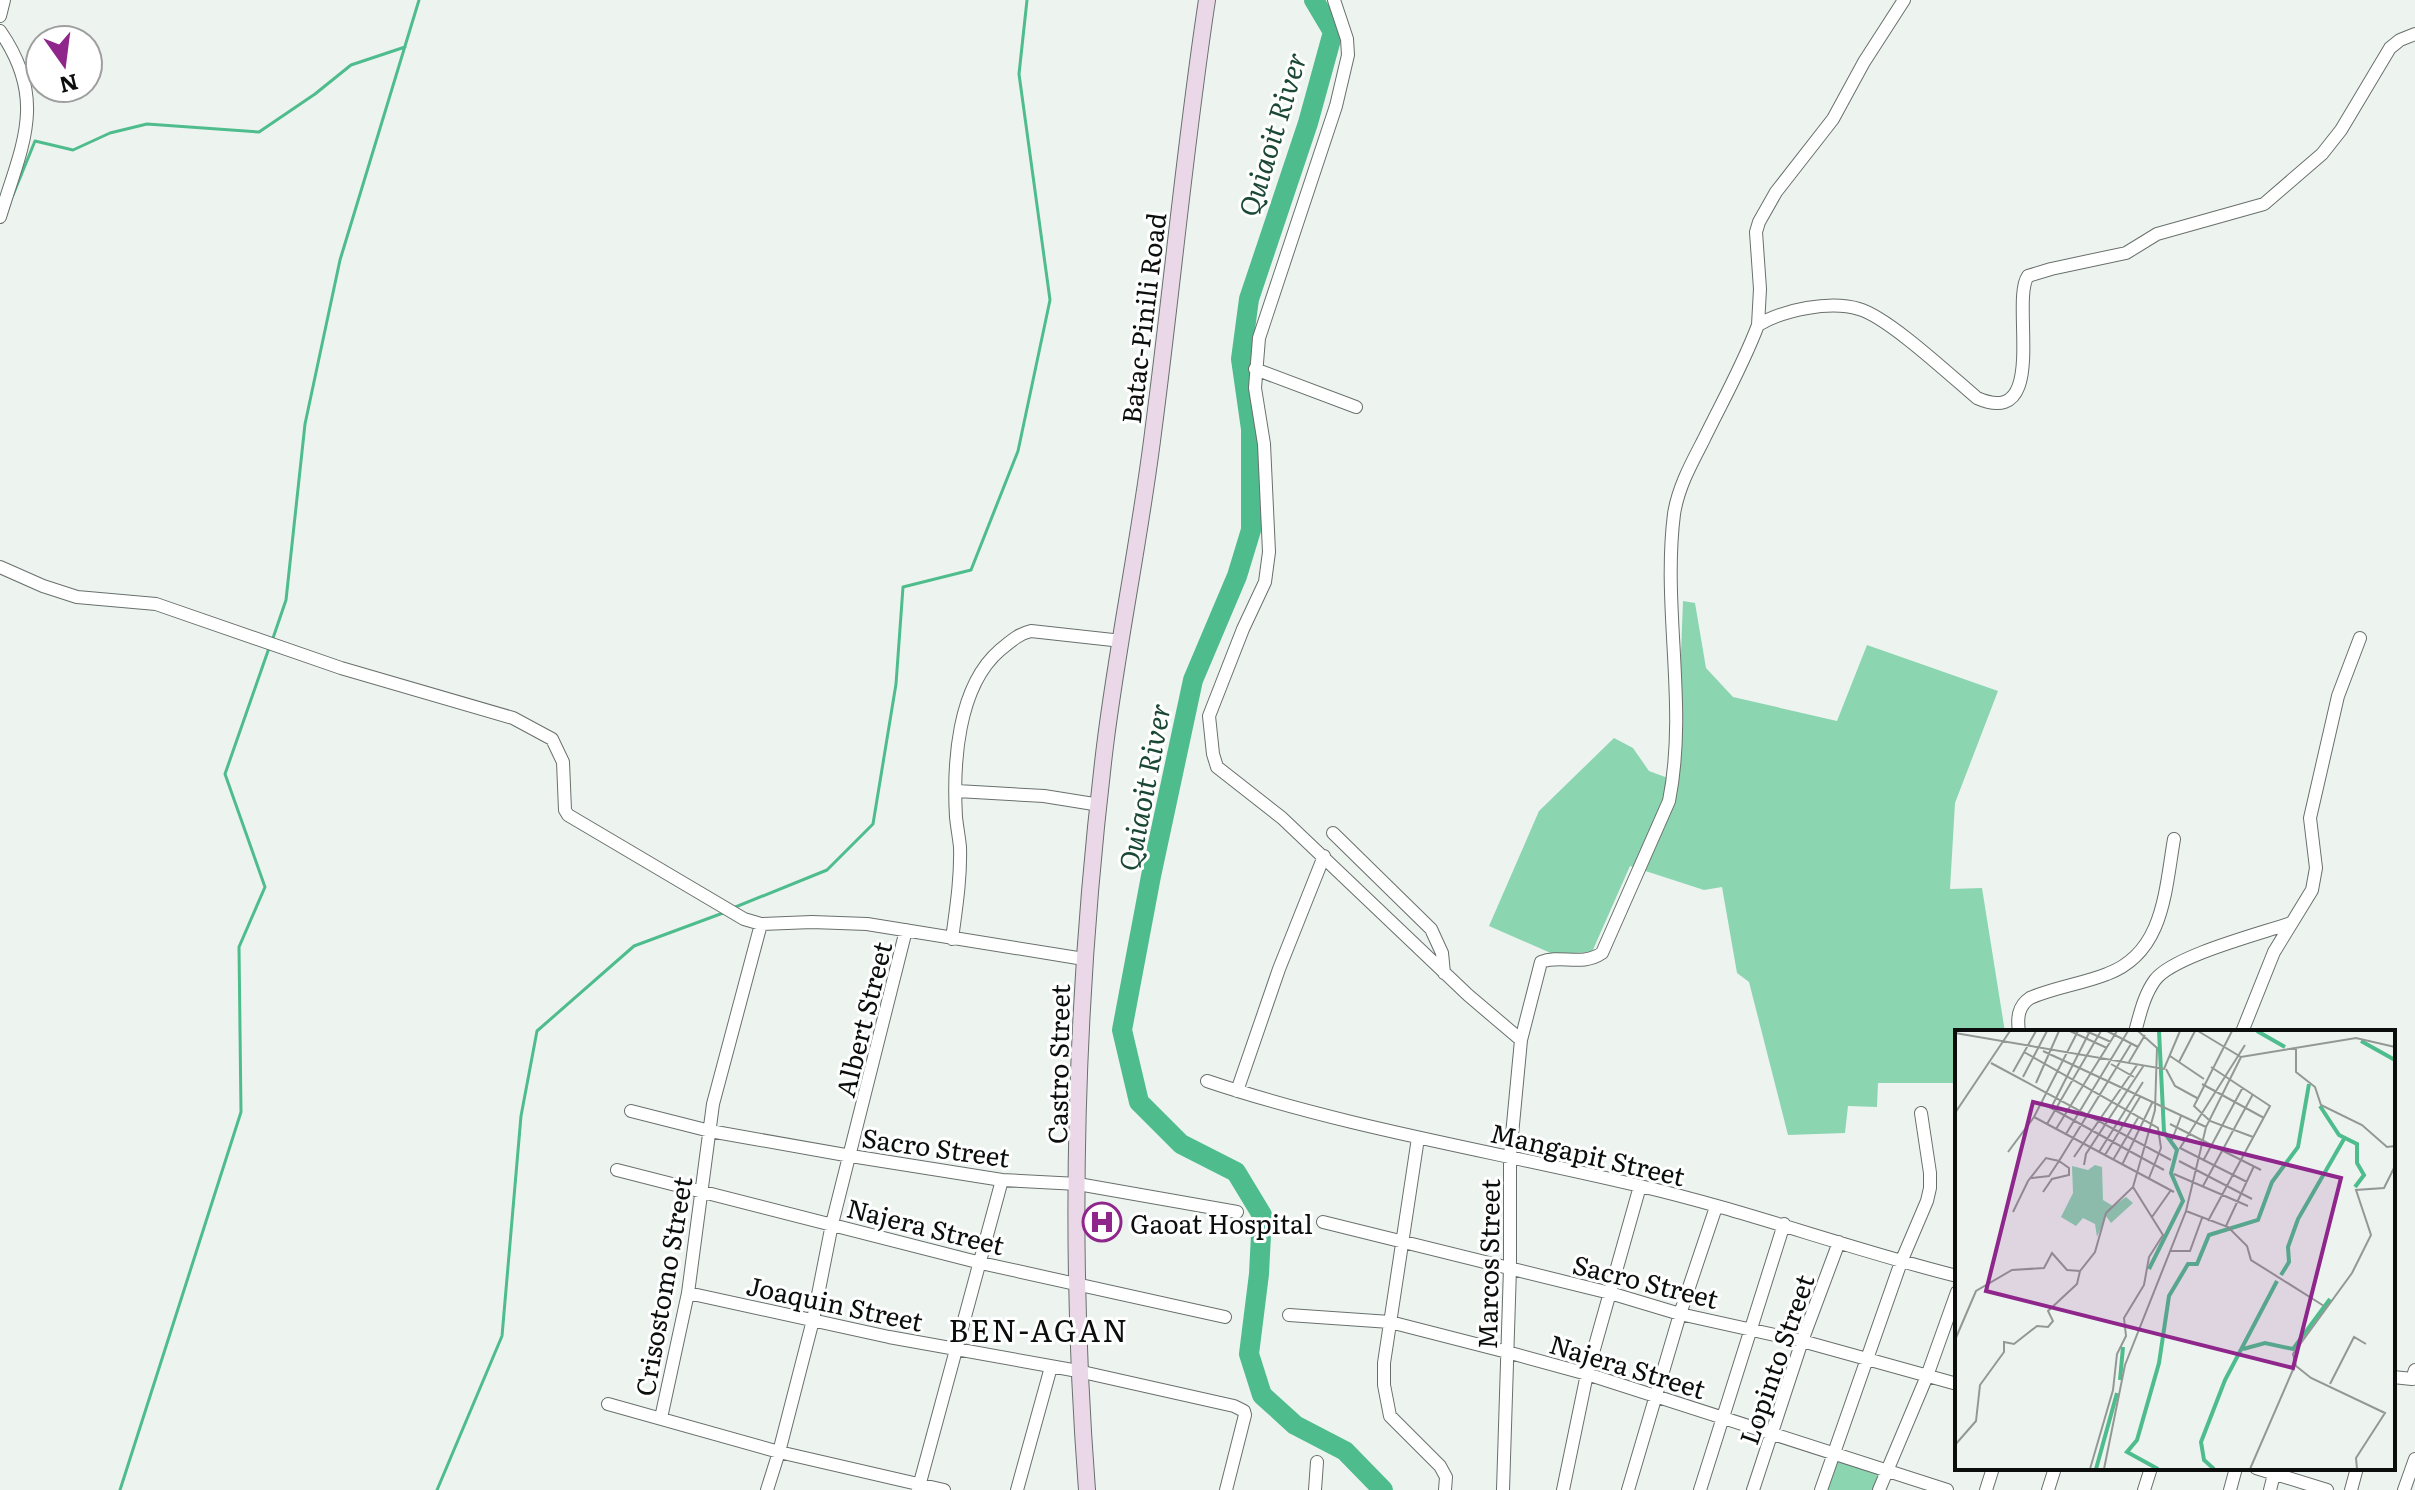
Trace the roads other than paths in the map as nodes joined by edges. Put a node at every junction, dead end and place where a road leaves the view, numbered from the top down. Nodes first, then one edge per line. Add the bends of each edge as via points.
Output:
1 (4, 0) edge
2 (1207, 0) edge
3 (1334, 0) edge
4 (1904, 0) edge
5 (0, 16) edge
6 (0, 31) edge
7 (2415, 34) edge
8 (0, 217) edge
9 (1758, 325) junction
10 (1255, 369) junction
11 (1356, 407) dead end
12 (0, 567) edge
13 (2360, 638) dead end
14 (1122, 641) junction
15 (957, 791) junction
16 (1100, 805) junction
17 (1333, 833) dead end
18 (2174, 839) dead end
19 (1324, 856) junction
20 (2291, 923) junction
21 (761, 924) junction
22 (906, 930) junction
23 (952, 939) junction
24 (1084, 959) junction
25 (1444, 973) junction
26 (2019, 1030) edge
27 (2136, 1030) edge
28 (2243, 1030) edge
29 (1521, 1040) junction
30 (1207, 1081) dead end
31 (1237, 1091) junction
32 (631, 1111) dead end
33 (1921, 1113) dead end
34 (710, 1131) junction
35 (1418, 1138) junction
36 (851, 1156) junction
37 (1510, 1156) junction
38 (617, 1170) dead end
39 (1002, 1180) junction
40 (1078, 1184) junction
41 (1640, 1186) junction
42 (702, 1192) junction
43 (1716, 1207) junction
44 (1237, 1212) dead end
45 (1323, 1222) dead end
46 (832, 1224) junction
47 (1784, 1224) junction
48 (1402, 1241) junction
49 (1839, 1242) junction
50 (1901, 1262) junction
51 (981, 1263) junction
52 (1510, 1268) junction
53 (1955, 1276) edge
54 (1075, 1283) junction
55 (688, 1293) junction
56 (1610, 1293) junction
57 (1955, 1298) edge
58 (1680, 1314) junction
59 (1289, 1315) dead end
60 (1225, 1317) dead end
61 (813, 1320) junction
62 (1390, 1322) junction
63 (1751, 1328) junction
64 (1802, 1341) junction
65 (956, 1349) junction
66 (1507, 1352) junction
67 (1867, 1359) junction
68 (1051, 1367) junction
69 (1078, 1371) junction
70 (1587, 1374) junction
71 (1927, 1376) junction
72 (1955, 1383) edge
73 (1655, 1397) junction
74 (608, 1404) dead end
75 (1723, 1417) junction
76 (661, 1418) junction
77 (1773, 1434) junction
78 (779, 1452) junction
79 (1834, 1452) junction
80 (2415, 1459) edge
81 (1317, 1462) dead end
82 (1887, 1470) junction
83 (1992, 1470) edge
84 (2054, 1470) edge
85 (2150, 1470) edge
86 (2235, 1470) edge
87 (2262, 1470) edge
88 (2356, 1470) edge
89 (2274, 1474) junction
90 (919, 1488) edge
91 (767, 1490) edge
92 (944, 1490) edge
93 (1017, 1490) edge
94 (1087, 1490) edge
95 (1226, 1490) edge
96 (1315, 1490) edge
97 (1445, 1490) edge
98 (1503, 1490) edge
99 (1563, 1490) edge
100 (1628, 1490) edge
101 (1700, 1490) edge
102 (1753, 1490) edge
103 (1821, 1490) edge
104 (1879, 1490) edge
105 (1947, 1490) edge
106 (1986, 1490) edge
107 (2048, 1490) edge
108 (2144, 1490) edge
109 (2230, 1490) edge
110 (2270, 1490) edge
111 (2327, 1490) edge
112 (2351, 1490) edge
113 (2404, 1490) edge

1 - 5 street
2 - 14 main road, Batac-Pinili Road
3 - 10 street via 1348,55 1259,338
4 - 9 street via 1833,119 1759,222
6 - 8 street via 29,98 26,131
7 - 9 street via 2390,48 2322,154 2264,204 2157,234 2126,253 2028,276 2022,293 2020,379 2010,399 2001,403 1977,398 1883,322 1859,309 1797,310
9 - 29 street, Marcos Street via 1689,468 1674,514 1670,575 1677,693 1669,801 1602,953 1578,962 1541,962
10 - 11 street
10 - 19 street via 1269,552 1265,582 1209,716 1210,740 1217,767
12 - 21 street via 77,597 156,604 539,730 552,739 563,762 568,815 734,914
13 - 20 street via 2338,696 2312,807 2312,890
14 - 15 street via 1031,631 991,658 963,721
14 - 16 main road, Castro Street
15 - 16 street
15 - 23 street via 960,876
16 - 24 main road, Castro Street
17 - 25 street via 1431,929
18 - 26 street via 2160,918 2139,955 2123,968 2023,1002
19 - 25 street
19 - 31 street
20 - 27 street via 2173,964 2150,988
20 - 28 street
21 - 22 street via 838,922
21 - 34 street, Crisostomo Street via 717,1083
22 - 23 street
22 - 36 street, Albert Street
23 - 24 street
24 - 40 main road, Castro Street
25 - 29 street
29 - 37 street, Marcos Street
30 - 31 street, Mangapit Street
31 - 35 street, Mangapit Street
32 - 34 street, Sacro Street
33 - 50 street via 1930,1188
34 - 36 street, Sacro Street
34 - 42 street, Crisostomo Street
35 - 37 street, Mangapit Street
35 - 48 street
36 - 39 street, Sacro Street
36 - 46 street, Albert Street
37 - 41 street, Mangapit Street
37 - 52 street, Marcos Street
38 - 42 street, Najera Street
39 - 40 street, Sacro Street
39 - 51 street
40 - 44 street, Sacro Street
40 - 54 main road, Castro Street
41 - 43 street, Mangapit Street
41 - 56 street
42 - 46 street, Najera Street
42 - 55 street, Crisostomo Street
43 - 47 street, Mangapit Street
43 - 58 street
45 - 48 street, Sacro Street
46 - 51 street, Najera Street
46 - 61 street, Albert Street
47 - 49 street, Mangapit Street
47 - 63 street
48 - 52 street, Sacro Street
48 - 62 street
49 - 50 street, Mangapit Street
49 - 64 street, Lopinto Street
50 - 53 street, Mangapit Street
50 - 67 street
51 - 54 street, Najera Street
51 - 65 street
52 - 56 street, Sacro Street
52 - 66 street, Marcos Street
54 - 60 street, Najera Street
54 - 69 main road, Castro Street
55 - 61 street, Joaquin Street
55 - 76 street, Crisostomo Street
56 - 58 street, Sacro Street
56 - 70 street
57 - 71 street
58 - 63 street, Sacro Street
58 - 73 street
59 - 62 street, Najera Street
61 - 65 street, Joaquin Street
61 - 78 street, Albert Street
62 - 66 street, Najera Street
62 - 97 street via 1384,1363 1390,1416 1440,1466
63 - 64 street, Sacro Street
63 - 75 street
64 - 67 street, Sacro Street
64 - 77 street, Lopinto Street
65 - 68 street, Joaquin Street
65 - 90 street
66 - 70 street, Najera Street
66 - 98 street, Marcos Street
67 - 71 street, Sacro Street
67 - 79 street
68 - 69 street, Joaquin Street
68 - 93 street
69 - 94 main road, Castro Street
69 - 95 street, Joaquin Street via 1244,1411
70 - 73 street, Najera Street
70 - 99 street
71 - 72 street, Sacro Street
71 - 82 street
73 - 75 street, Najera Street
73 - 100 street
74 - 76 street
75 - 77 street, Najera Street
75 - 101 street
76 - 78 street, Crisostomo Street
77 - 79 street, Najera Street
77 - 102 street, Lopinto Street
78 - 90 street, Crisostomo Street
78 - 91 street, Albert Street
79 - 82 street, Najera Street
79 - 103 street
80 - 113 street
81 - 96 street
82 - 104 street
82 - 105 street, Najera Street
83 - 106 street
84 - 107 street
85 - 108 street
86 - 109 street
87 - 89 street
88 - 112 street
89 - 110 street
89 - 111 street
90 - 92 street, Crisostomo Street

